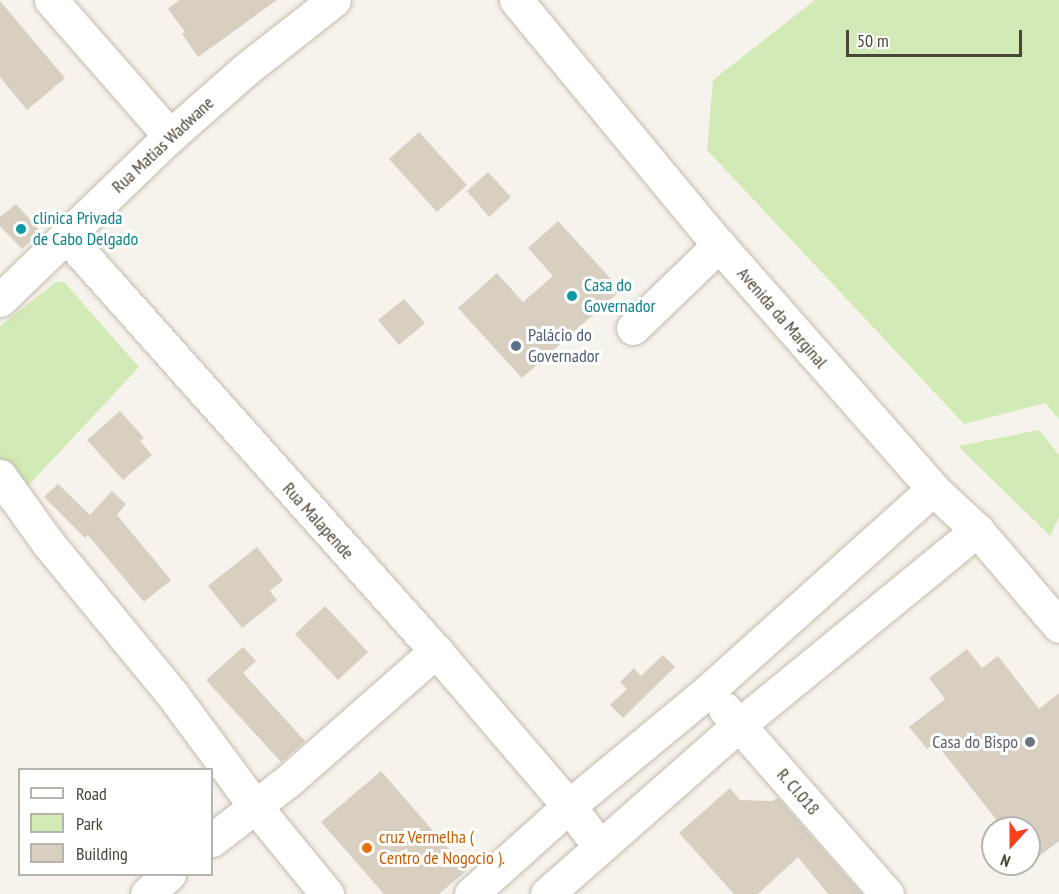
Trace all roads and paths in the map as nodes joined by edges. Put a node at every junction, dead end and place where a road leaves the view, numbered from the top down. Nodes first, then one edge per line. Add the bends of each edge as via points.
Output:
1 (51, 0) edge
2 (334, 0) edge
3 (516, 0) edge
4 (170, 136) junction
5 (66, 236) junction
6 (719, 245) junction
7 (0, 300) edge
8 (633, 328) dead end
9 (0, 476) edge
10 (933, 489) junction
11 (977, 530) junction
12 (1059, 626) edge
13 (436, 651) junction
14 (709, 690) junction
15 (739, 725) junction
16 (255, 806) junction
17 (569, 806) junction
18 (213, 839) edge
19 (600, 847) junction
20 (167, 876) edge
21 (147, 894) edge
22 (327, 894) edge
23 (471, 894) edge
24 (547, 894) edge
25 (887, 894) edge

1 - 4 street
2 - 4 street, Rua Matias Wadwane
3 - 6 street, Avenida da Marginal
4 - 5 street, Rua Matias Wadwane
5 - 7 street, Rua Matias Wadwane
5 - 13 street, Rua Malapende
6 - 8 street
6 - 10 street, Avenida da Marginal
9 - 16 street
10 - 11 street, Avenida da Marginal
10 - 14 street
11 - 12 street, Avenida da Marginal
11 - 15 street
13 - 16 street
13 - 17 street, Rua Malapende
14 - 15 street, R. CI.018
14 - 17 street
15 - 19 street
15 - 25 street, R. CI.018
16 - 18 street
16 - 22 street
17 - 19 street, Rua Malapende
17 - 23 street
19 - 24 street
20 - 21 street

